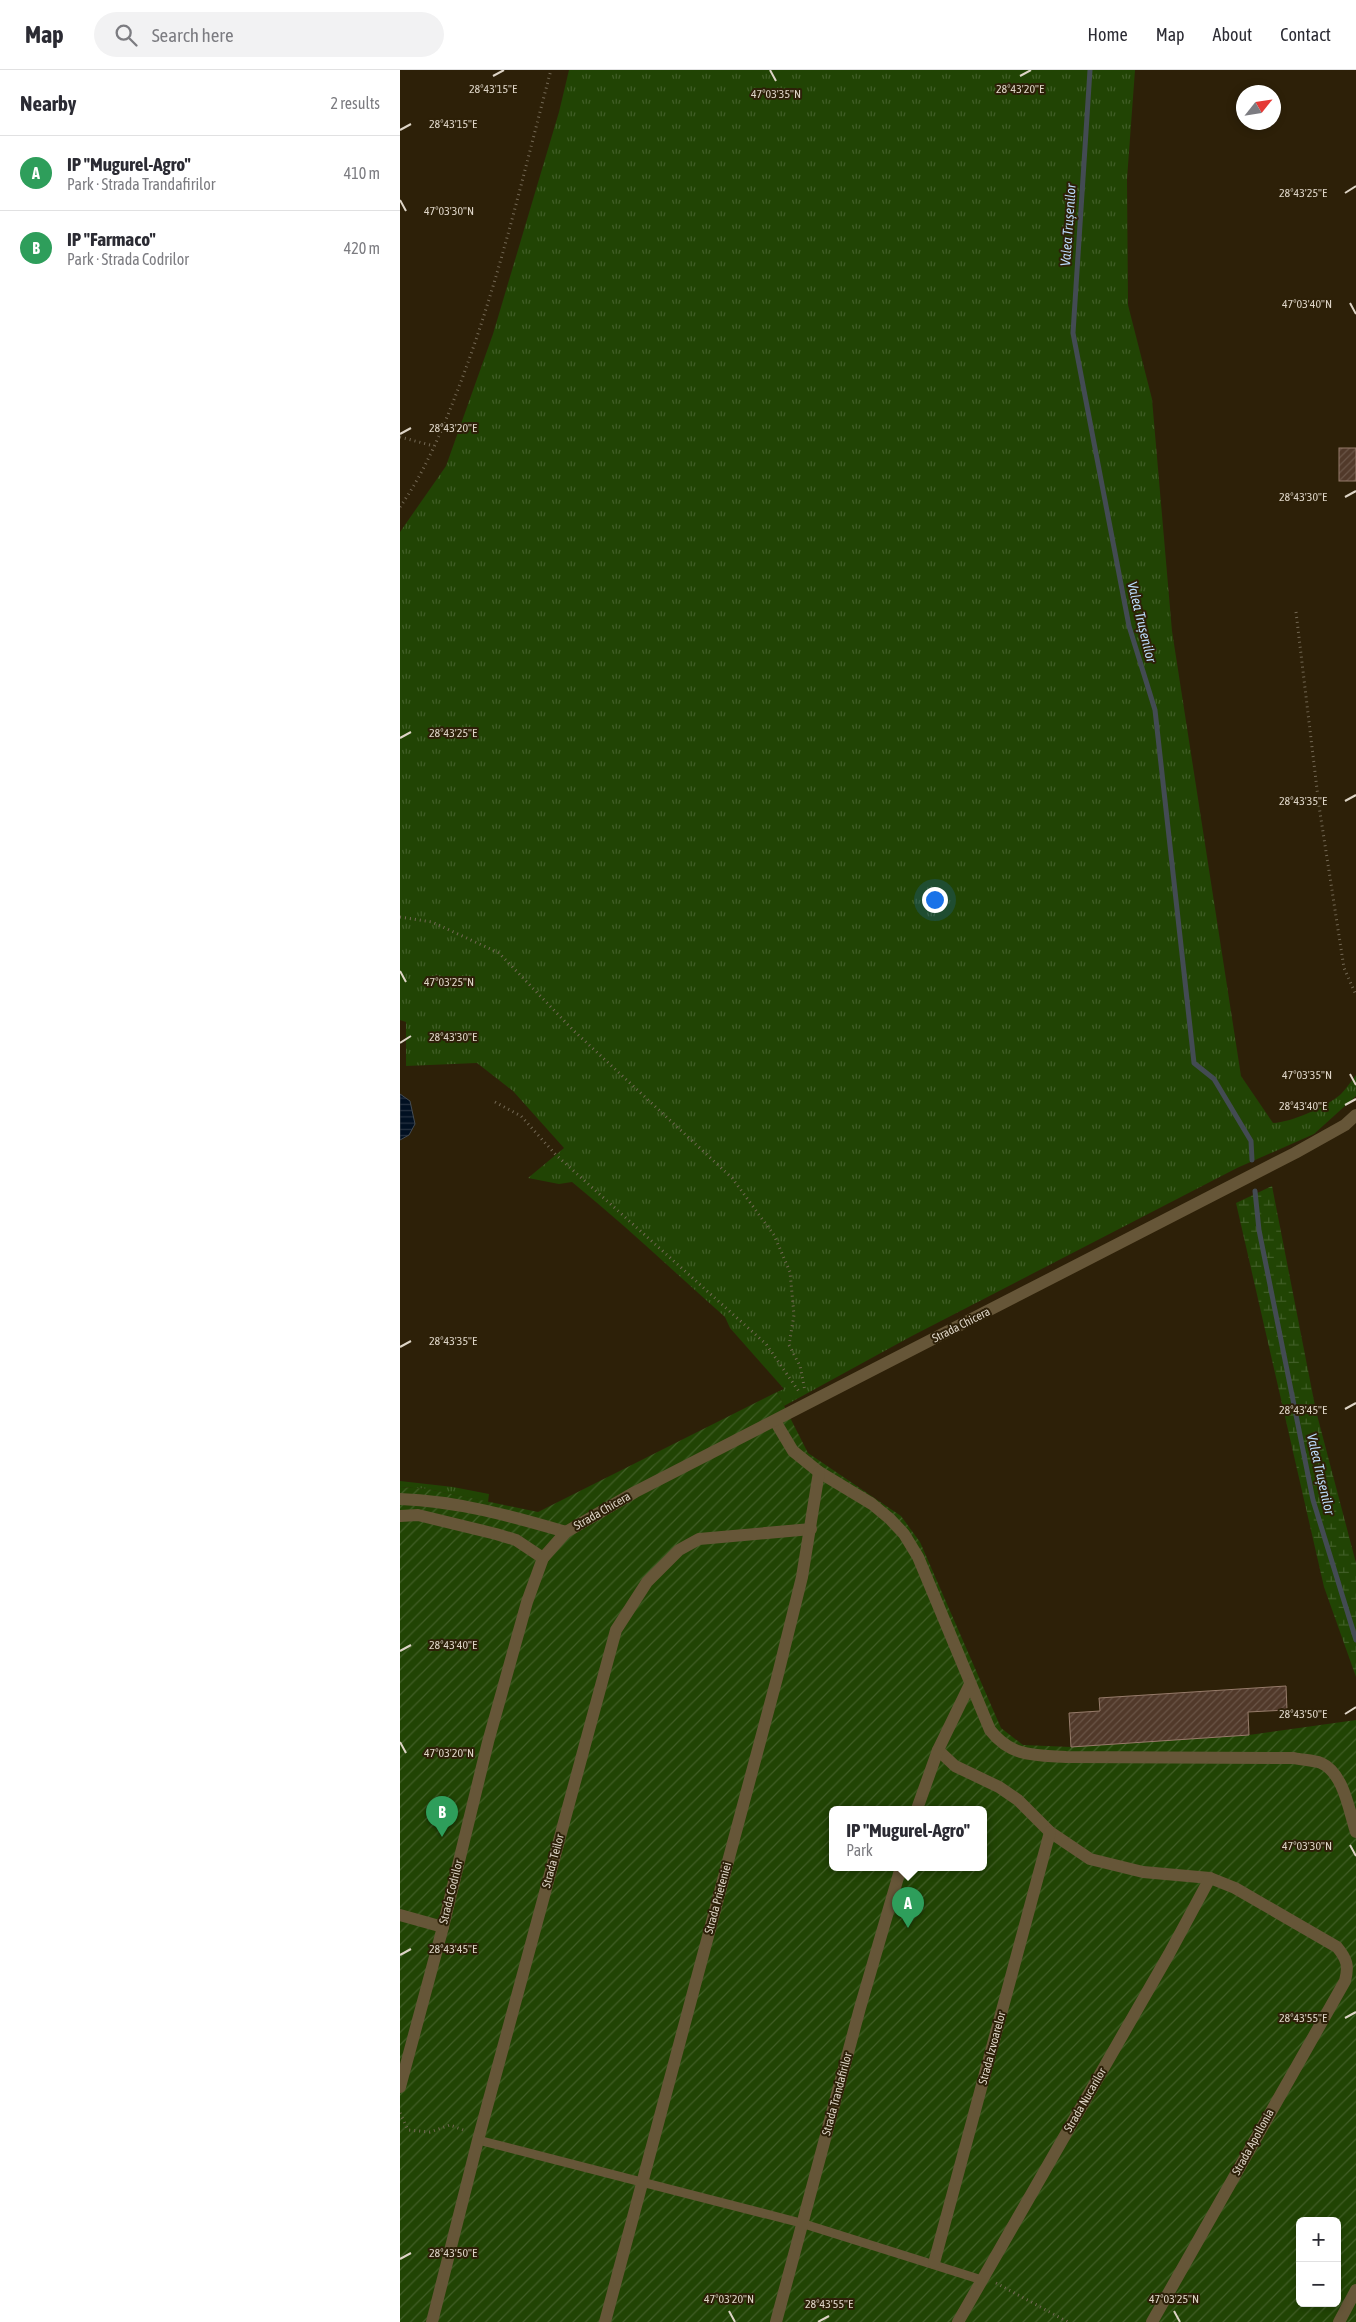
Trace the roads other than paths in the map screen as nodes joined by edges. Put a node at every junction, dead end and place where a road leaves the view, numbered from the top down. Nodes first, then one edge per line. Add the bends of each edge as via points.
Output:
1 (1356, 1115) edge
2 (775, 1421) junction
3 (819, 1472) junction
4 (400, 1499) edge
5 (400, 1516) edge
6 (811, 1529) junction
7 (566, 1532) junction
8 (543, 1558) junction
9 (970, 1684) junction
10 (938, 1750) junction
11 (918, 1806) edge
12 (1050, 1832) junction
13 (1356, 1832) edge
14 (900, 1871) edge
15 (1210, 1878) junction
16 (400, 1915) edge
17 (443, 1927) junction
18 (400, 2087) edge
19 (478, 2140) junction
20 (642, 2182) junction
21 (802, 2223) junction
22 (934, 2264) junction
23 (982, 2280) junction
24 (1356, 2290) edge
25 (432, 2322) edge
26 (605, 2322) edge
27 (776, 2322) edge
28 (958, 2322) edge
29 (1152, 2322) edge
30 (1339, 2322) edge

1 - 2 street, Strada Chicera via 1345,1125 1295,1153
2 - 3 street via 793,1451
2 - 7 street, Strada Chicera
3 - 6 street, Strada Prieteniei
3 - 9 street via 872,1504 904,1534 918,1558
4 - 7 street via 428,1500 492,1511
5 - 8 street via 418,1515 496,1534 516,1540
6 - 19 street, Strada Teilor via 699,1539 679,1550 647,1582 616,1630
6 - 20 street, Strada Prieteniei via 777,1678
7 - 8 street, Strada Codrilor
8 - 17 street, Strada Codrilor via 527,1602 488,1742
9 - 10 street
9 - 13 street via 997,1739 1011,1750 1028,1755 1294,1758 1322,1763 1343,1791
10 - 11 street
10 - 12 street via 955,1766 1000,1787 1018,1800
12 - 15 street via 1090,1859 1143,1872
12 - 22 street, Strada Izvoarelor
14 - 21 street, Strada Trandafirilor
15 - 23 street, Strada Nucarilor
15 - 29 street, Strada Apollonia via 1234,1888 1337,1947 1347,1961 1348,1969 1334,2002
16 - 17 street
17 - 18 street, Strada Codrilor
19 - 20 lane
19 - 25 street, Strada Teilor
20 - 21 lane
20 - 26 street, Strada Prieteniei
21 - 22 lane
21 - 27 street, Strada Trandafirilor
22 - 23 lane
23 - 28 street, Strada Nucarilor
24 - 30 street

